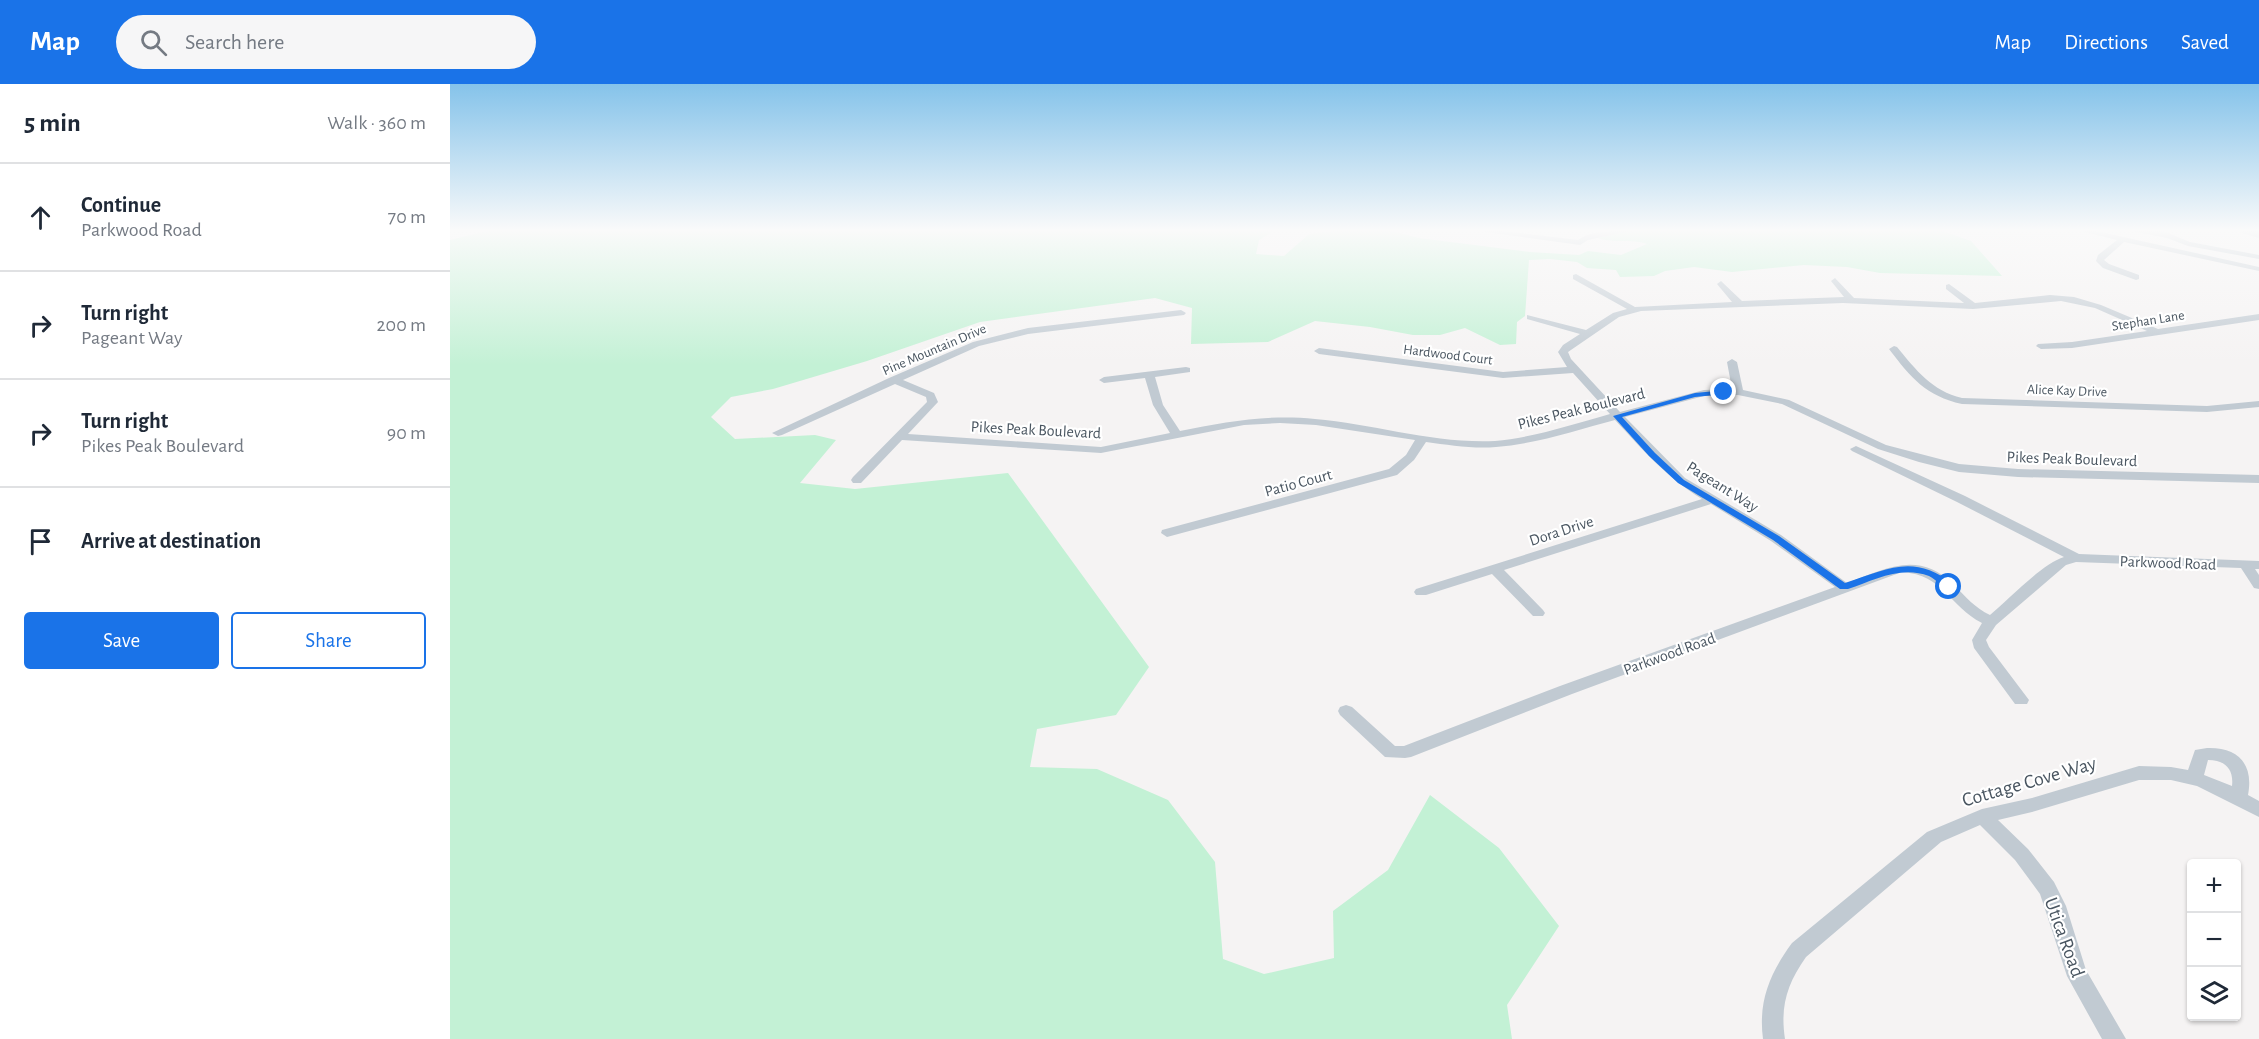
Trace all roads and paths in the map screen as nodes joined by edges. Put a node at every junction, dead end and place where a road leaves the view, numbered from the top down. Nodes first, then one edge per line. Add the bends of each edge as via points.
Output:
1 (2132, 276) edge
2 (2136, 277) dead end
3 (1576, 278) dead end
4 (1835, 281) dead end
5 (1721, 284) dead end
6 (1949, 287) dead end
7 (1851, 300) junction
8 (1740, 305) junction
9 (1973, 306) junction
10 (1633, 309) junction
11 (1181, 313) dead end
12 (1530, 317) dead end
13 (2259, 317) edge
14 (2157, 332) junction
15 (1587, 333) junction
16 (2041, 346) dead end
17 (1894, 349) dead end
18 (1319, 351) dead end
19 (1732, 362) dead end
20 (1185, 370) dead end
21 (1575, 370) junction
22 (1149, 374) junction
23 (894, 380) junction
24 (1104, 380) dead end
25 (1738, 392) junction
26 (2257, 406) edge
27 (1617, 416) junction
28 (778, 433) dead end
29 (1177, 436) junction
30 (901, 437) junction
31 (1422, 438) junction
32 (1870, 442) junction
33 (2259, 479) edge
34 (857, 480) dead end
35 (1711, 500) junction
36 (1167, 533) dead end
37 (2076, 558) junction
38 (2252, 565) edge
39 (1495, 569) junction
40 (2259, 585) edge
41 (1844, 587) junction
42 (1421, 592) dead end
43 (1538, 613) dead end
44 (1991, 622) junction
45 (2021, 700) dead end
46 (1346, 711) dead end
47 (2194, 778) junction
48 (2240, 797) junction
49 (2259, 810) edge
50 (1982, 816) junction
51 (1774, 1039) edge
52 (2115, 1039) edge

1 - 2 street
3 - 10 street
4 - 7 street
5 - 8 street
6 - 9 street
7 - 8 street
7 - 9 street
8 - 10 street
9 - 14 street via 2069,299 2091,304
10 - 15 street
11 - 23 street, Pine Mountain Drive via 1007,334
12 - 15 street
13 - 14 street, Stephan Lane
14 - 16 street, Stephan Lane
15 - 21 street via 1563,352
17 - 26 street, Alice Kay Drive via 1929,390 1962,401 2207,409
18 - 21 street, Hardwood Court via 1503,375
19 - 25 street
20 - 22 street
21 - 27 street, Pageant Way
22 - 24 street
22 - 29 street via 1158,405
23 - 28 street, Pine Mountain Drive
23 - 30 street via 930,395 933,402
25 - 27 street, Pikes Peak Boulevard via 1704,393
25 - 32 street, Pikes Peak Boulevard via 1785,402
27 - 31 street, Pikes Peak Boulevard via 1496,444
27 - 35 street, Pageant Way via 1681,482
29 - 30 street, Pikes Peak Boulevard via 1089,450
29 - 31 street, Pikes Peak Boulevard via 1244,422 1280,420
30 - 34 street
31 - 36 street, Patio Court via 1416,451 1393,472
32 - 33 street, Pikes Peak Boulevard via 1923,460 1976,470
32 - 37 street, Parkwood Road via 1856,449
35 - 39 street, Dora Drive
35 - 41 street, Pageant Way via 1776,538
37 - 38 street, Parkwood Road
37 - 44 street, Parkwood Road via 2049,571
38 - 40 street
39 - 42 street, Dora Drive
39 - 43 street
41 - 44 street, Parkwood Road via 1901,568 1919,569 1944,581 1970,612
41 - 46 street, Parkwood Road via 1405,752 1391,752
44 - 45 street, Parkwood Road via 1981,634 1982,648
47 - 48 street, Cottage Cove Way
47 - 48 street via 2201,755 2220,754 2240,769
47 - 50 street, Cottage Cove Way via 2139,773
48 - 49 street, Cottage Cove Way
50 - 51 street, Cottage Cove Way via 1934,837 1799,950 1774,992 1770,1017
50 - 52 street, Utica Road via 2042,879 2084,990

